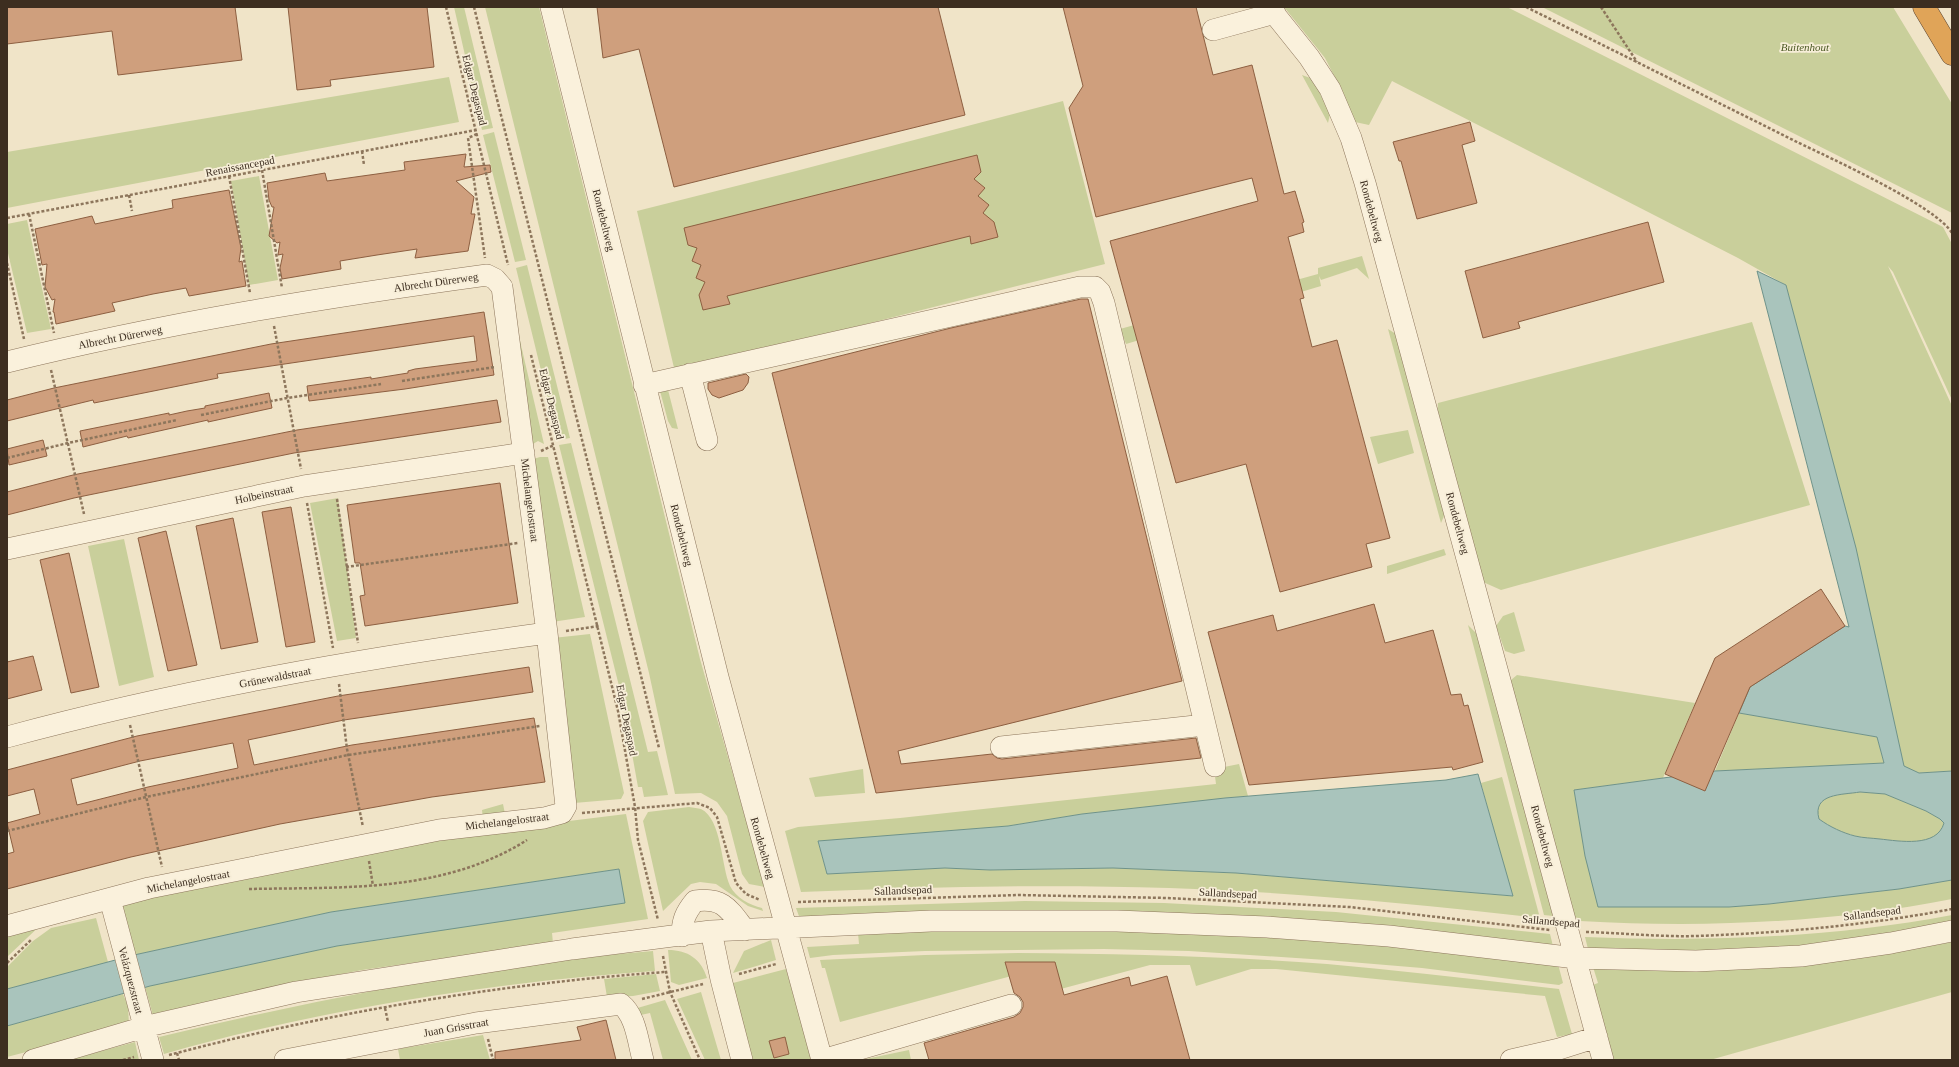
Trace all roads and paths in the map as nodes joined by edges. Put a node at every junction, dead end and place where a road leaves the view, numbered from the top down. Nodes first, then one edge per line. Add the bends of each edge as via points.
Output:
1 (446, 7) edge
2 (474, 7) edge
3 (551, 7) edge
4 (1526, 7) edge
5 (1601, 7) edge
6 (1924, 7) edge
7 (1272, 10) edge
8 (1212, 30) dead end
9 (1952, 54) edge
10 (1638, 62) junction
11 (476, 130) junction
12 (478, 134) junction
13 (362, 151) junction
14 (364, 165) dead end
15 (262, 170) junction
16 (229, 176) junction
17 (129, 195) junction
18 (132, 211) dead end
19 (29, 214) junction
20 (7, 218) edge
21 (1952, 233) edge
22 (7, 263) edge
23 (508, 266) dead end
24 (487, 275) junction
25 (285, 305) junction
26 (253, 311) junction
27 (530, 350) dead end
28 (44, 353) junction
29 (7, 362) edge
30 (501, 366) dead end
31 (690, 374) junction
32 (402, 381) dead end
33 (381, 384) dead end
34 (644, 385) junction
35 (200, 415) dead end
36 (176, 420) dead end
37 (707, 440) dead end
38 (68, 443) junction
39 (524, 454) junction
40 (7, 458) edge
41 (335, 482) junction
42 (88, 532) junction
43 (524, 542) dead end
44 (7, 549) edge
45 (346, 567) junction
46 (599, 626) junction
47 (547, 633) junction
48 (361, 661) junction
49 (336, 665) junction
50 (126, 708) junction
51 (546, 725) dead end
52 (1205, 725) junction
53 (7, 737) edge
54 (1001, 747) dead end
55 (659, 748) dead end
56 (348, 754) junction
57 (1215, 766) dead end
58 (146, 797) junction
59 (635, 807) junction
60 (553, 815) junction
61 (7, 832) edge
62 (367, 844) junction
63 (166, 885) junction
64 (373, 886) junction
65 (245, 889) dead end
66 (110, 899) junction
67 (779, 903) junction
68 (1952, 909) edge
69 (7, 926) edge
70 (785, 929) junction
71 (745, 930) junction
72 (711, 931) junction
73 (1952, 931) edge
74 (1568, 932) junction
75 (682, 936) junction
76 (33, 938) dead end
77 (1576, 958) junction
78 (7, 963) edge
79 (665, 972) dead end
80 (1011, 1005) dead end
81 (142, 1019) junction
82 (1597, 1037) junction
83 (177, 1053) junction
84 (160, 1058) edge
85 (33, 1060) edge
86 (179, 1060) edge
87 (286, 1060) edge
88 (643, 1060) edge
89 (742, 1060) edge
90 (822, 1060) edge
91 (1511, 1060) edge
92 (1603, 1060) edge

1 - 11 path, Edgar Degaspad
2 - 55 path
3 - 34 street, Rondebeltweg
4 - 10 path
5 - 10 path
6 - 9 highway
7 - 8 street
7 - 74 street, Rondebeltweg via 1309,57 1330,89 1351,138
10 - 21 path via 1923,207
11 - 12 path, Edgar Degaspad
11 - 13 path, Renaissancepad
12 - 23 path, Edgar Degaspad
12 - 24 path, Albrecht Dürerweg via 468,138
13 - 14 path
13 - 15 path, Renaissancepad
15 - 16 path, Renaissancepad
15 - 25 path
16 - 17 path, Renaissancepad
16 - 26 path
17 - 18 path
17 - 19 path, Renaissancepad
19 - 20 path, Renaissancepad
19 - 28 path
22 - 28 path
24 - 25 street, Albrecht Dürerweg
24 - 39 street, Michelangelostraat via 502,287
25 - 26 street, Albrecht Dürerweg
26 - 28 street, Albrecht Dürerweg
27 - 46 path, Edgar Degaspad
28 - 29 street, Albrecht Dürerweg
28 - 38 path
30 - 32 path
31 - 34 street
31 - 37 street
31 - 52 street via 1080,287 1095,287 1104,303
33 - 35 path via 287,398
34 - 67 street, Rondebeltweg via 718,677
36 - 38 path
38 - 40 path
38 - 42 path
39 - 41 street, Holbeinstraat
39 - 47 street, Michelangelostraat
41 - 42 street, Holbeinstraat via 304,486
41 - 45 path
42 - 44 street, Holbeinstraat
43 - 45 path
45 - 48 path
46 - 47 path
46 - 59 path, Edgar Degaspad via 618,711
47 - 48 street, Grünewaldstraat
47 - 60 street, Michelangelostraat via 566,806
48 - 49 street, Grünewaldstraat
49 - 50 street, Grünewaldstraat
49 - 56 path
50 - 53 street, Grünewaldstraat via 68,720
50 - 58 path
51 - 56 path
52 - 54 street
52 - 57 street
56 - 58 path
56 - 62 path
58 - 61 path
58 - 63 path
59 - 60 path, Sallandsepad
59 - 67 path, Sallandsepad via 697,803 710,808 717,817 736,883 746,894 764,903
60 - 62 street, Michelangelostraat via 439,830
60 - 64 path via 532,837 478,866 444,876
62 - 63 street, Michelangelostraat
62 - 64 path
63 - 66 street, Michelangelostraat
64 - 65 path
66 - 69 street, Michelangelostraat
66 - 81 street, Velázquezstraat
67 - 70 street, Rondebeltweg
67 - 74 path, Sallandsepad via 1019,895 1168,898 1350,907
68 - 74 path, Sallandsepad via 1817,928 1710,935
70 - 71 street
70 - 77 street via 931,921 1117,921 1267,927 1389,936
70 - 90 street, Rondebeltweg
71 - 72 street
71 - 75 street via 730,909 708,899 695,901 686,912 682,922
72 - 75 street
72 - 89 street
73 - 77 street via 1890,944 1801,956 1696,961
74 - 77 street, Rondebeltweg
75 - 81 street via 572,949
76 - 78 path
77 - 82 street, Rondebeltweg
79 - 83 path via 584,978 427,1000 254,1034
80 - 90 street
81 - 84 street, Velázquezstraat
81 - 85 street
82 - 91 street
82 - 92 street, Rondebeltweg
83 - 84 path
83 - 86 path
87 - 88 street, Juan Grisstraat via 476,1023 609,1004 620,1004 626,1008 633,1020

